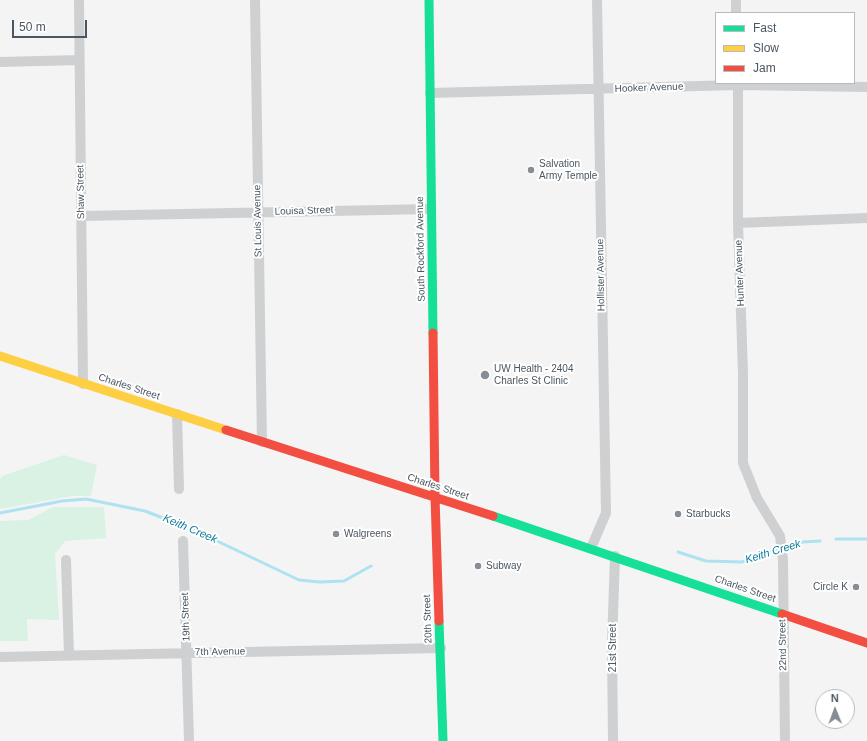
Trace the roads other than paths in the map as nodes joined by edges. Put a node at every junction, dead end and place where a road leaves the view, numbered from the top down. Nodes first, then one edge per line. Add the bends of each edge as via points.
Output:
1 (79, 0) edge
2 (255, 0) edge
3 (429, 0) edge
4 (597, 0) edge
5 (736, 0) edge
6 (736, 12) edge
7 (79, 60) junction
8 (0, 62) edge
9 (738, 84) edge
10 (867, 87) edge
11 (598, 89) junction
12 (430, 93) junction
13 (431, 209) junction
14 (257, 213) junction
15 (82, 216) junction
16 (867, 218) edge
17 (738, 222) junction
18 (0, 356) edge
19 (83, 384) junction
20 (177, 414) junction
21 (262, 442) junction
22 (743, 463) joint
23 (179, 488) dead end
24 (435, 497) junction
25 (183, 541) dead end
26 (591, 548) junction
27 (615, 556) junction
28 (66, 560) dead end
29 (783, 613) junction
30 (867, 643) edge
31 (441, 648) junction
32 (187, 653) junction
33 (69, 655) junction
34 (0, 657) edge
35 (189, 741) edge
36 (442, 741) edge
37 (613, 741) edge
38 (785, 741) edge

1 - 7 street, Shaw Street
2 - 14 street, St Louis Avenue
3 - 12 main road, South Rockford Avenue
4 - 11 street, Hollister Avenue
5 - 6 street
7 - 8 street
7 - 15 street, Shaw Street
9 - 10 street, Hooker Avenue
9 - 11 street, Hooker Avenue
9 - 17 street, Hunter Avenue
11 - 12 street, Hooker Avenue
11 - 26 street, Hollister Avenue via 606,513
12 - 13 main road, South Rockford Avenue
13 - 14 street, Louisa Street
13 - 24 main road, South Rockford Avenue
14 - 15 street, Louisa Street
14 - 21 street, St Louis Avenue
15 - 19 street, Shaw Street
16 - 17 street
17 - 22 street, Hunter Avenue
18 - 19 main road, Charles Street
19 - 20 main road, Charles Street
20 - 21 main road, Charles Street
20 - 23 street
21 - 24 main road, Charles Street
22 - 29 street, 22nd Street via 757,498 780,536 783,560
24 - 26 main road, Charles Street
24 - 31 main road, 20th Street
25 - 32 street, 19th Street
26 - 27 main road, Charles Street
27 - 29 main road, Charles Street
27 - 37 street, 21st Street via 612,644
28 - 33 street
29 - 30 main road, Charles Street
29 - 38 street, 22nd Street
31 - 32 street, 7th Avenue
31 - 36 main road, 20th Street
32 - 33 street, 7th Avenue
32 - 35 street, 19th Street
33 - 34 street, 7th Avenue

